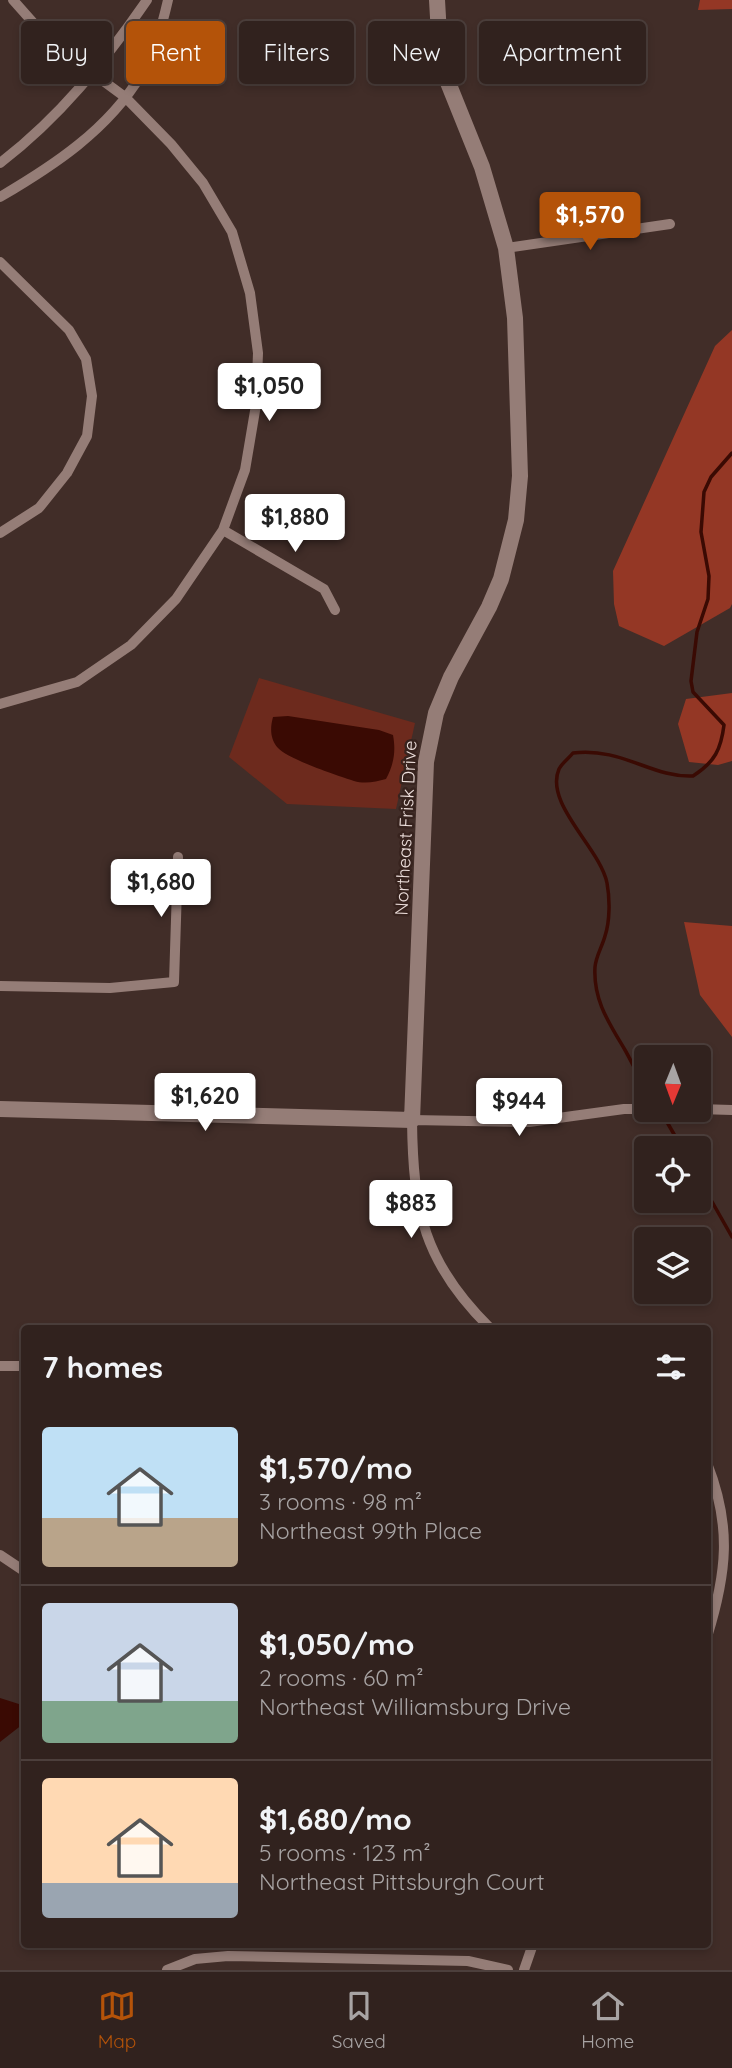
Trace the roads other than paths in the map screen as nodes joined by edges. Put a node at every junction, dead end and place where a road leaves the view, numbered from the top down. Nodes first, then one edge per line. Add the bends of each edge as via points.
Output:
1 (13, 0) edge
2 (147, 0) edge
3 (168, 0) edge
4 (437, 0) edge
5 (32, 21) edge
6 (112, 47) edge
7 (82, 84) edge
8 (105, 84) edge
9 (125, 97) junction
10 (0, 163) edge
11 (0, 197) edge
12 (670, 224) dead end
13 (506, 248) junction
14 (0, 262) edge
15 (223, 530) junction
16 (0, 533) edge
17 (335, 610) dead end
18 (0, 704) edge
19 (178, 857) dead end
20 (0, 986) edge
21 (0, 1109) edge
22 (634, 1109) edge
23 (711, 1109) edge
24 (732, 1110) edge
25 (412, 1120) junction
26 (488, 1325) edge
27 (0, 1366) edge
28 (21, 1366) edge
29 (711, 1473) edge
30 (0, 1555) edge
31 (21, 1568) edge
32 (711, 1623) edge
33 (532, 1948) edge
34 (167, 1970) edge
35 (508, 1970) edge
36 (524, 1970) edge

1 - 5 street
2 - 6 street
3 - 9 street via 152,52
4 - 13 street, Northeast Frisk Drive via 447,80 482,167
7 - 10 street via 55,116
8 - 9 street
9 - 11 street via 79,144
9 - 15 street via 202,183 232,232 250,293 258,353 256,405 245,470
12 - 13 street
13 - 25 street, Northeast Frisk Drive via 516,331 520,475 516,520 501,579 451,677 430,737
14 - 16 street via 69,330 86,359 92,396 87,436 66,473 39,508
15 - 17 street via 324,589
15 - 18 street via 176,599 131,645 77,682
19 - 20 street via 174,982 110,988
21 - 25 street
22 - 25 street via 529,1122
23 - 24 street
25 - 26 street, Northeast Frisk Drive via 414,1188 424,1231 454,1289
27 - 28 street
29 - 32 street via 727,1536 725,1575
30 - 31 street
33 - 36 street
34 - 35 street via 229,1955 468,1961

